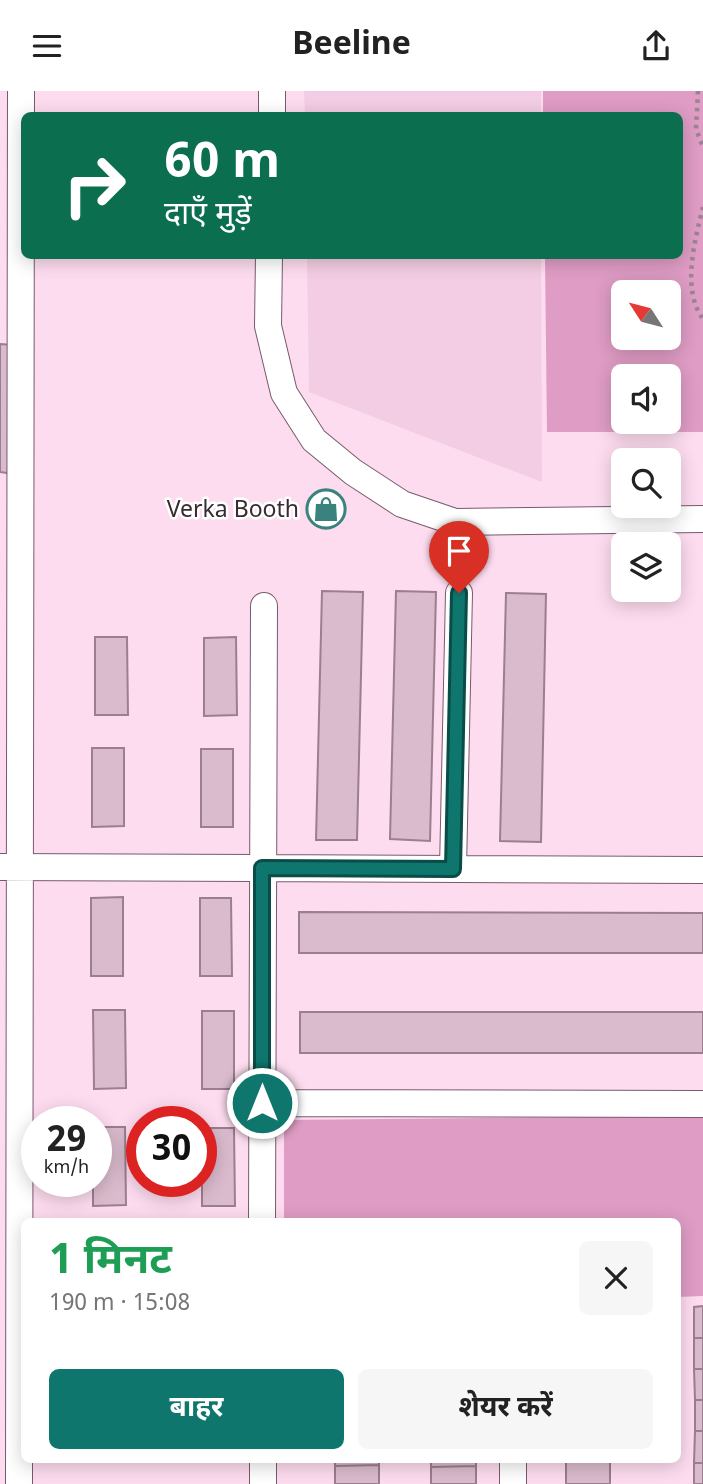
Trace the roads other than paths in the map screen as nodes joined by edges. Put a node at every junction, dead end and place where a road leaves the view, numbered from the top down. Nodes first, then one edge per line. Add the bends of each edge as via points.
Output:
1 (21, 91) edge
2 (272, 91) edge
3 (272, 112) edge
4 (15, 254) edge
5 (269, 259) edge
6 (11, 482) edge
7 (703, 519) edge
8 (459, 593) dead end
9 (264, 606) dead end
10 (10, 867) edge
11 (262, 868) junction
12 (453, 869) junction
13 (703, 870) edge
14 (262, 1103) junction
15 (703, 1104) edge
16 (262, 1218) edge
17 (263, 1463) edge
18 (513, 1463) edge
19 (19, 1484) edge
20 (263, 1484) edge
21 (513, 1484) edge

1 - 4 street
2 - 3 street
4 - 6 street
5 - 7 street via 268,326 284,393 314,440 352,472 402,504 455,522
6 - 10 street
8 - 12 street
9 - 11 street
10 - 11 street
10 - 19 street
11 - 12 street
11 - 14 street
12 - 13 street
14 - 15 street
14 - 16 street
17 - 20 street
18 - 21 street

